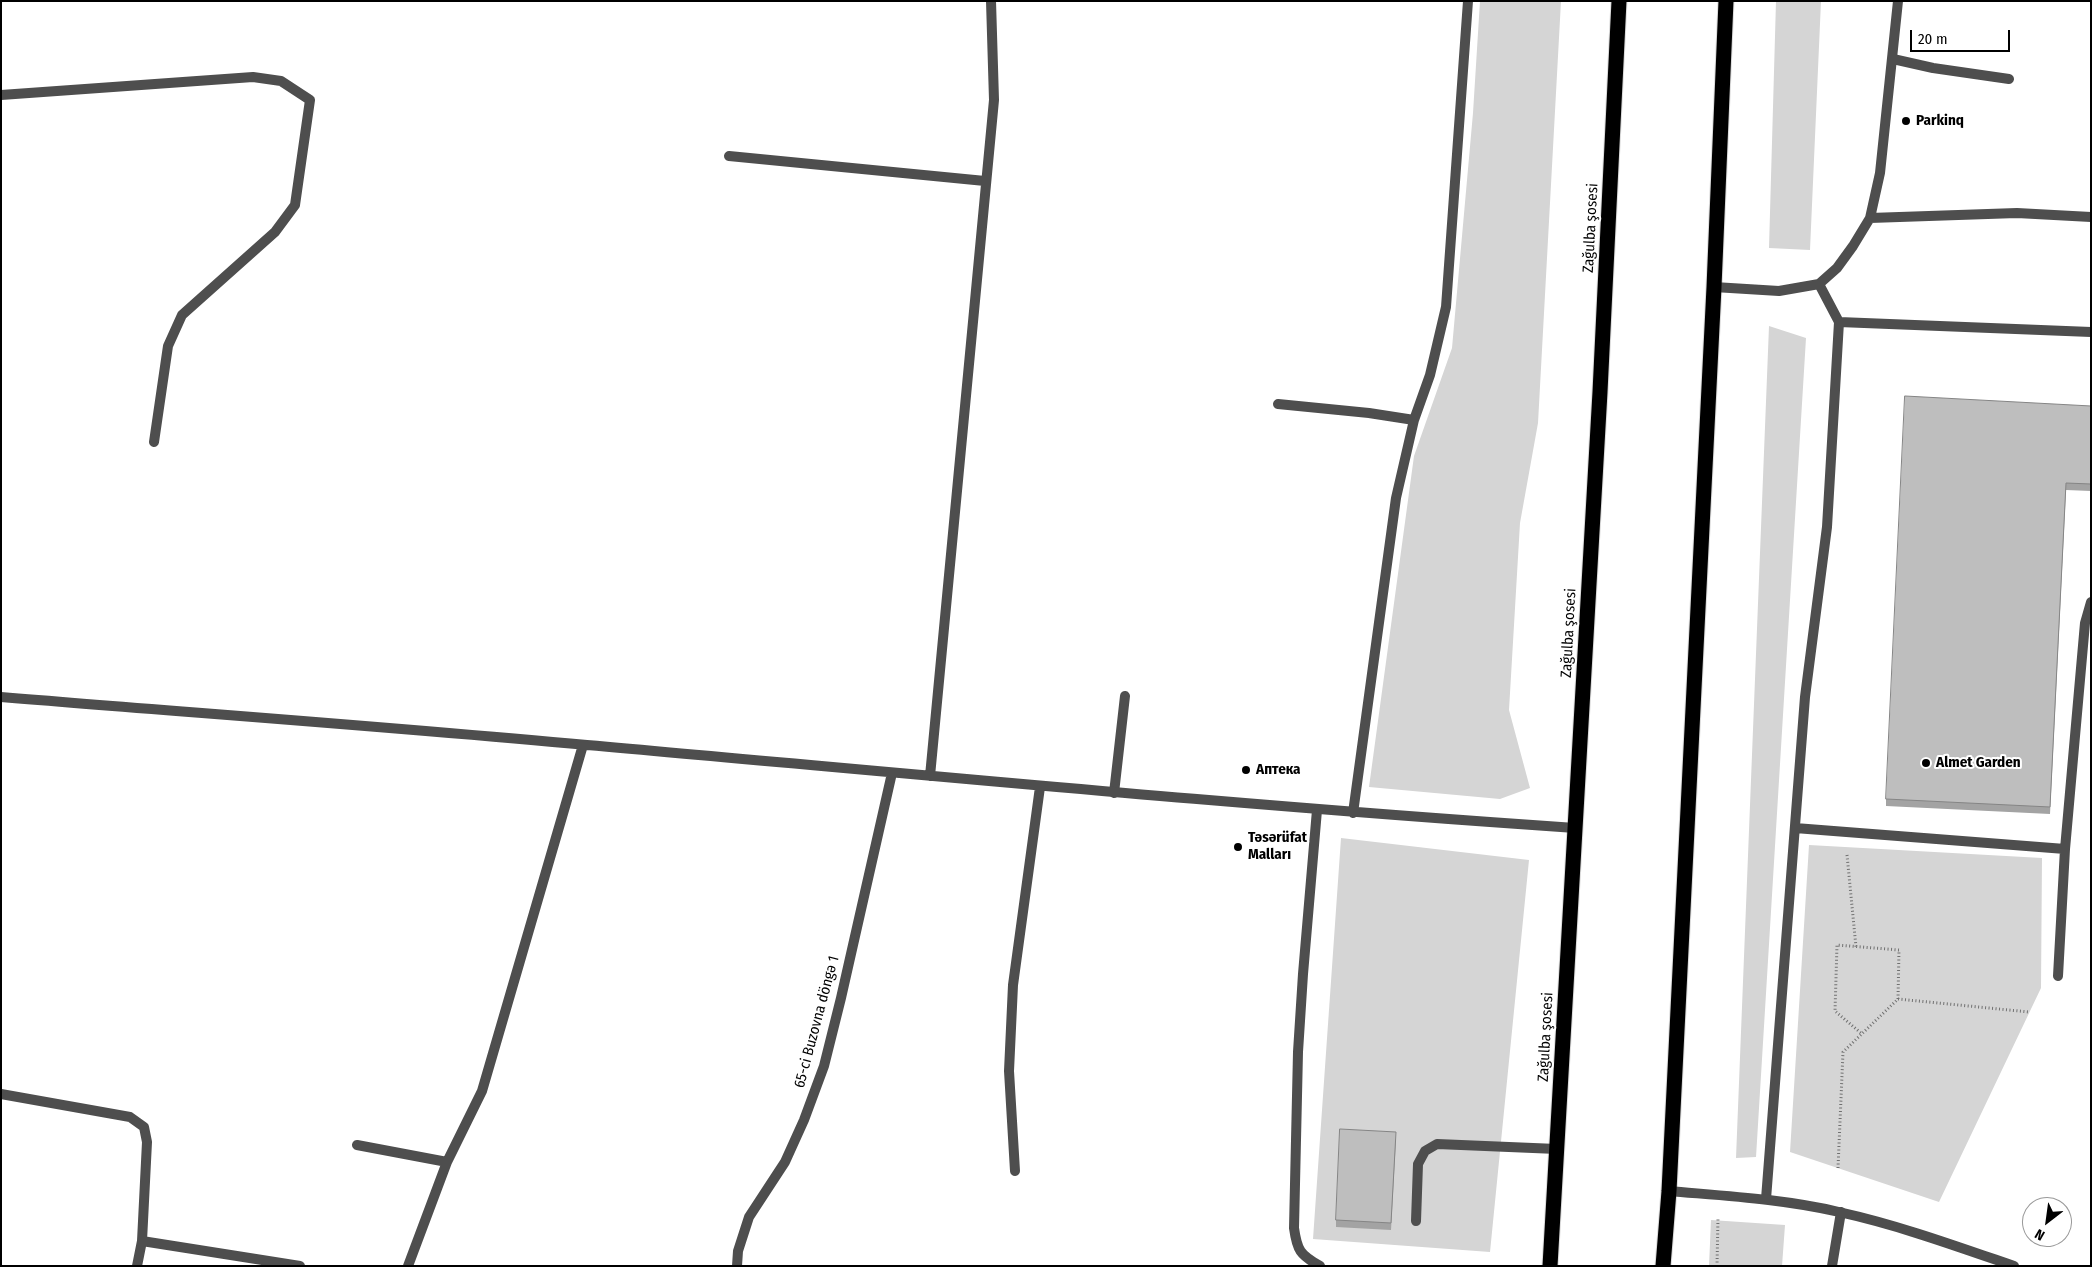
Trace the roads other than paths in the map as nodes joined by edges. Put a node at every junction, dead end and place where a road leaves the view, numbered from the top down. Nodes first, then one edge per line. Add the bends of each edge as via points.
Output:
1 (991, 1) edge
2 (1468, 1) edge
3 (1619, 1) edge
4 (1726, 1) edge
5 (1898, 1) edge
6 (1892, 59) junction
7 (2009, 79) dead end
8 (1, 95) edge
9 (729, 156) dead end
10 (985, 181) junction
11 (2091, 217) edge
12 (1870, 218) junction
13 (1819, 284) junction
14 (1714, 288) junction
15 (1839, 322) junction
16 (2091, 332) edge
17 (1278, 404) dead end
18 (1414, 420) junction
19 (154, 442) dead end
20 (2091, 602) edge
21 (1125, 696) dead end
22 (1, 697) edge
23 (583, 744) junction
24 (892, 773) junction
25 (930, 776) junction
26 (1040, 787) junction
27 (1114, 793) junction
28 (1317, 810) junction
29 (1353, 813) junction
30 (1575, 828) junction
31 (1796, 828) junction
32 (2065, 849) junction
33 (2058, 976) dead end
34 (1, 1094) edge
35 (357, 1144) dead end
36 (1557, 1149) junction
37 (447, 1162) junction
38 (1015, 1171) dead end
39 (1669, 1191) junction
40 (1766, 1199) junction
41 (1841, 1212) junction
42 (1416, 1221) dead end
43 (142, 1241) junction
44 (137, 1266) edge
45 (300, 1266) edge
46 (408, 1266) edge
47 (737, 1266) edge
48 (1320, 1266) edge
49 (1550, 1266) edge
50 (1663, 1266) edge
51 (1832, 1266) edge
52 (2014, 1266) edge

1 - 10 street via 994,100
2 - 18 street via 1446,307 1430,374
3 - 30 highway, Zağulba şosesi
4 - 14 highway
5 - 6 street
6 - 7 street
6 - 12 street via 1880,173
8 - 19 street via 252,77 281,81 310,100 295,205 275,232 182,315 168,346
9 - 10 street
10 - 25 street
11 - 12 street via 2017,213
12 - 13 street via 1837,268
13 - 14 street via 1779,290
13 - 15 street
14 - 39 highway
15 - 16 street
15 - 31 street via 1828,527 1805,697
17 - 18 street via 1370,412
18 - 29 street via 1396,498
20 - 32 street via 2085,623
21 - 27 street
22 - 23 street
23 - 24 street
23 - 37 street via 482,1091
24 - 25 street
24 - 47 street, 65-ci Buzovna döngə 1 via 824,1066 785,1162 749,1217 738,1251
25 - 26 street
26 - 27 street
26 - 38 street via 1013,995 1008,1071
27 - 28 street
28 - 29 street
28 - 48 street via 1302,974 1294,1228 1296,1247 1306,1259
29 - 30 street
30 - 36 highway, Zağulba şosesi
31 - 32 street
31 - 40 street
32 - 33 street
34 - 43 street via 130,1118 144,1127 147,1142
35 - 37 street
36 - 42 street via 1437,1144 1426,1151 1418,1164
36 - 49 highway, Zağulba şosesi
37 - 46 street
39 - 40 street
39 - 50 highway
40 - 41 street
41 - 51 street
41 - 52 street
43 - 44 street
43 - 45 street

